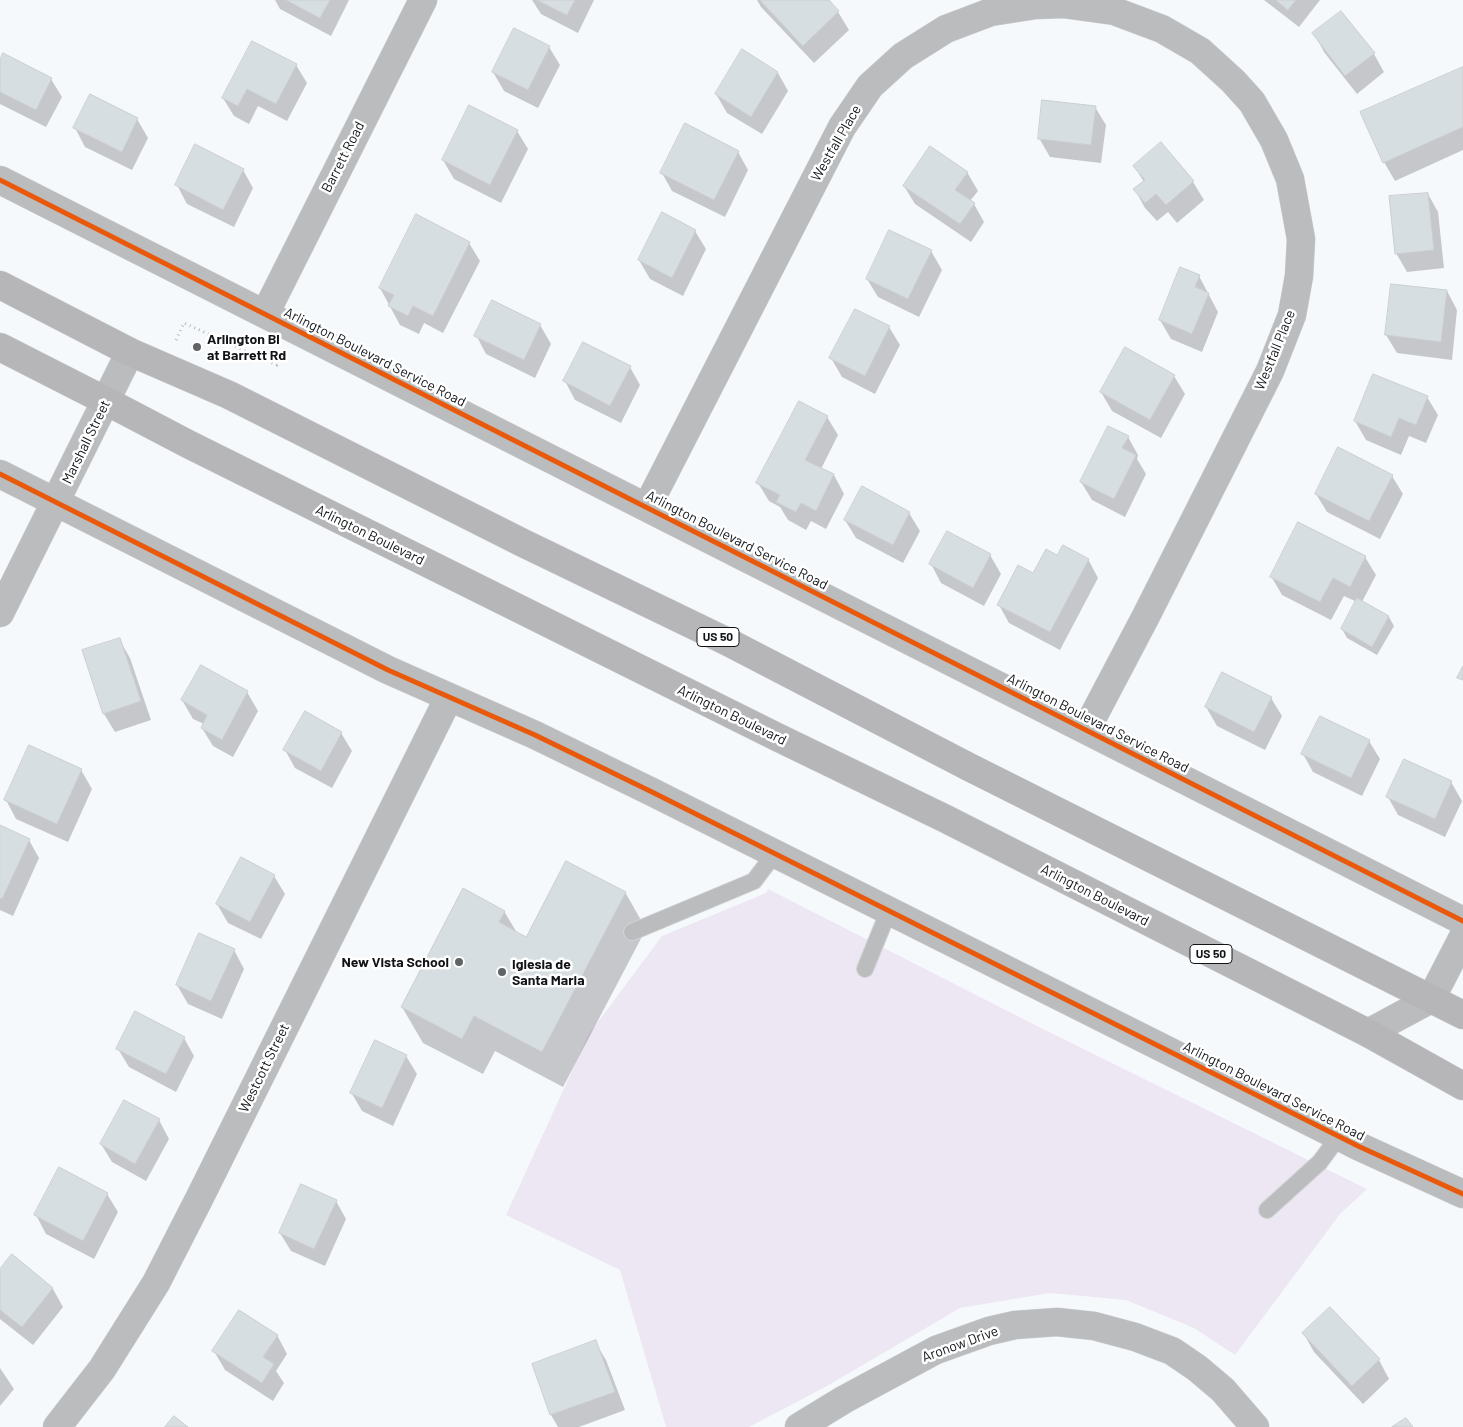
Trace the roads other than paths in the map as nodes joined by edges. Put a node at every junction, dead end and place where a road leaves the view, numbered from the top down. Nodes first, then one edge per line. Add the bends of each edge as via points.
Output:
1 (423, 0) edge
2 (0, 180) edge
3 (0, 285) edge
4 (264, 314) junction
5 (0, 347) edge
6 (130, 352) junction
7 (106, 400) junction
8 (0, 474) edge
9 (56, 503) junction
10 (647, 507) junction
11 (0, 612) edge
12 (449, 696) junction
13 (1086, 730) junction
14 (775, 853) junction
15 (889, 910) junction
16 (1463, 921) edge
17 (632, 932) dead end
18 (1463, 937) edge
19 (865, 969) dead end
20 (1431, 999) junction
21 (1463, 1015) edge
22 (1368, 1033) junction
23 (1463, 1086) edge
24 (1339, 1136) junction
25 (1463, 1194) edge
26 (1267, 1210) dead end
27 (57, 1427) edge
28 (799, 1427) edge
29 (1254, 1427) edge

1 - 4 street, Barrett Road
2 - 4 street, Arlington Boulevard Service Road
3 - 6 highway, US 50
4 - 10 street, Arlington Boulevard Service Road
5 - 7 highway, Arlington Boulevard / US 50
6 - 7 street, Marshall Street
6 - 20 highway, US 50 via 229,395 730,643 969,768
7 - 9 street, Marshall Street
7 - 22 highway, Arlington Boulevard / US 50 via 188,444 946,819
8 - 9 street, Arlington Boulevard Service Road
9 - 11 street, Marshall Street
9 - 12 street, Arlington Boulevard Service Road via 388,670
10 - 13 street, Arlington Boulevard Service Road
10 - 13 street, Westfall Place via 842,127 870,86 903,56 946,29 991,12 1063,4 1114,11 1162,29 1200,51 1233,81 1252,102 1274,140 1290,178 1298,217 1301,239 1299,276 1292,315 1270,371
12 - 14 street, Arlington Boulevard Service Road
12 - 27 street, Westcott Street via 156,1283 102,1369
13 - 16 street, Arlington Boulevard Service Road
14 - 15 street, Arlington Boulevard Service Road
14 - 17 lane via 754,882
15 - 19 lane
15 - 24 street, Arlington Boulevard Service Road
18 - 20 street
20 - 21 highway, US 50
20 - 22 street
22 - 23 highway, Arlington Boulevard / US 50
24 - 25 street, Arlington Boulevard Service Road
24 - 26 lane via 1320,1162
28 - 29 street, Aronow Drive via 936,1350 989,1331 1056,1322 1094,1326 1172,1351 1223,1390

